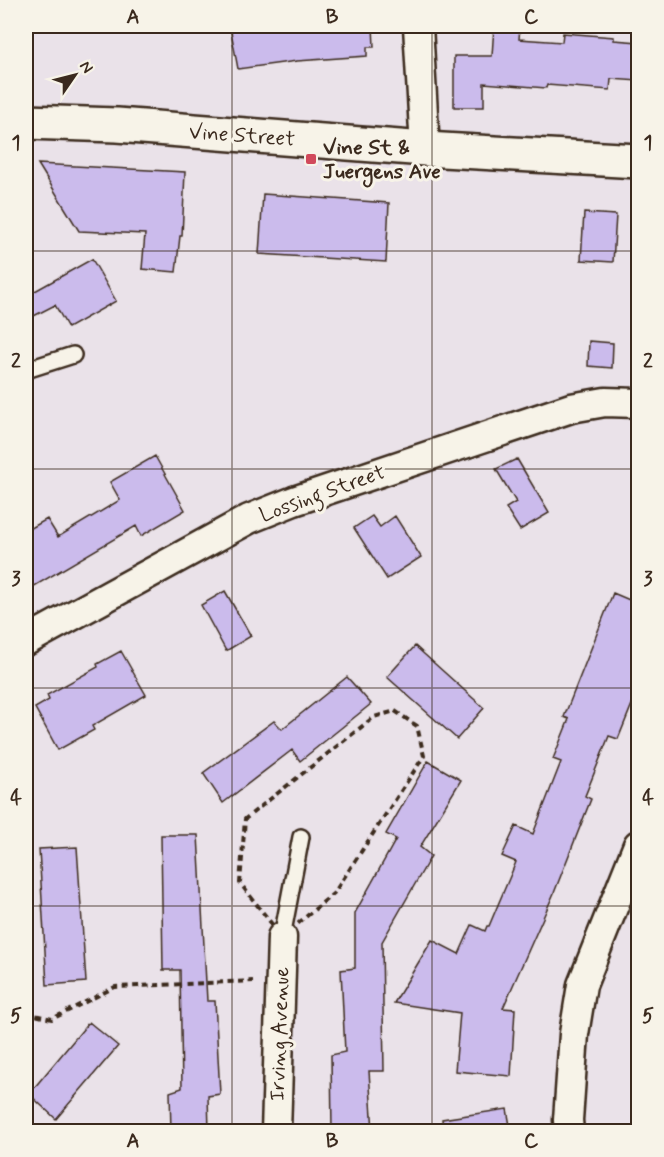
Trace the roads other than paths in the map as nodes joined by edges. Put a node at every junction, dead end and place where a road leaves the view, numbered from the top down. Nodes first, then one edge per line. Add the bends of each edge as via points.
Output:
1 (418, 26) edge
2 (26, 122) edge
3 (425, 149) junction
4 (639, 160) edge
5 (73, 354) dead end
6 (26, 370) edge
7 (639, 403) edge
8 (26, 640) edge
9 (302, 837) dead end
10 (639, 845) edge
11 (282, 937) joint
12 (276, 1131) edge
13 (569, 1131) edge

1 - 3 street
2 - 3 main road, Vine Street via 117,125
3 - 4 main road, Vine Street
5 - 6 lane
7 - 8 street, Lossing Street via 605,402 571,408 294,501 249,519
9 - 11 lane
10 - 13 street via 582,985 574,1034
11 - 12 street, Irving Avenue

